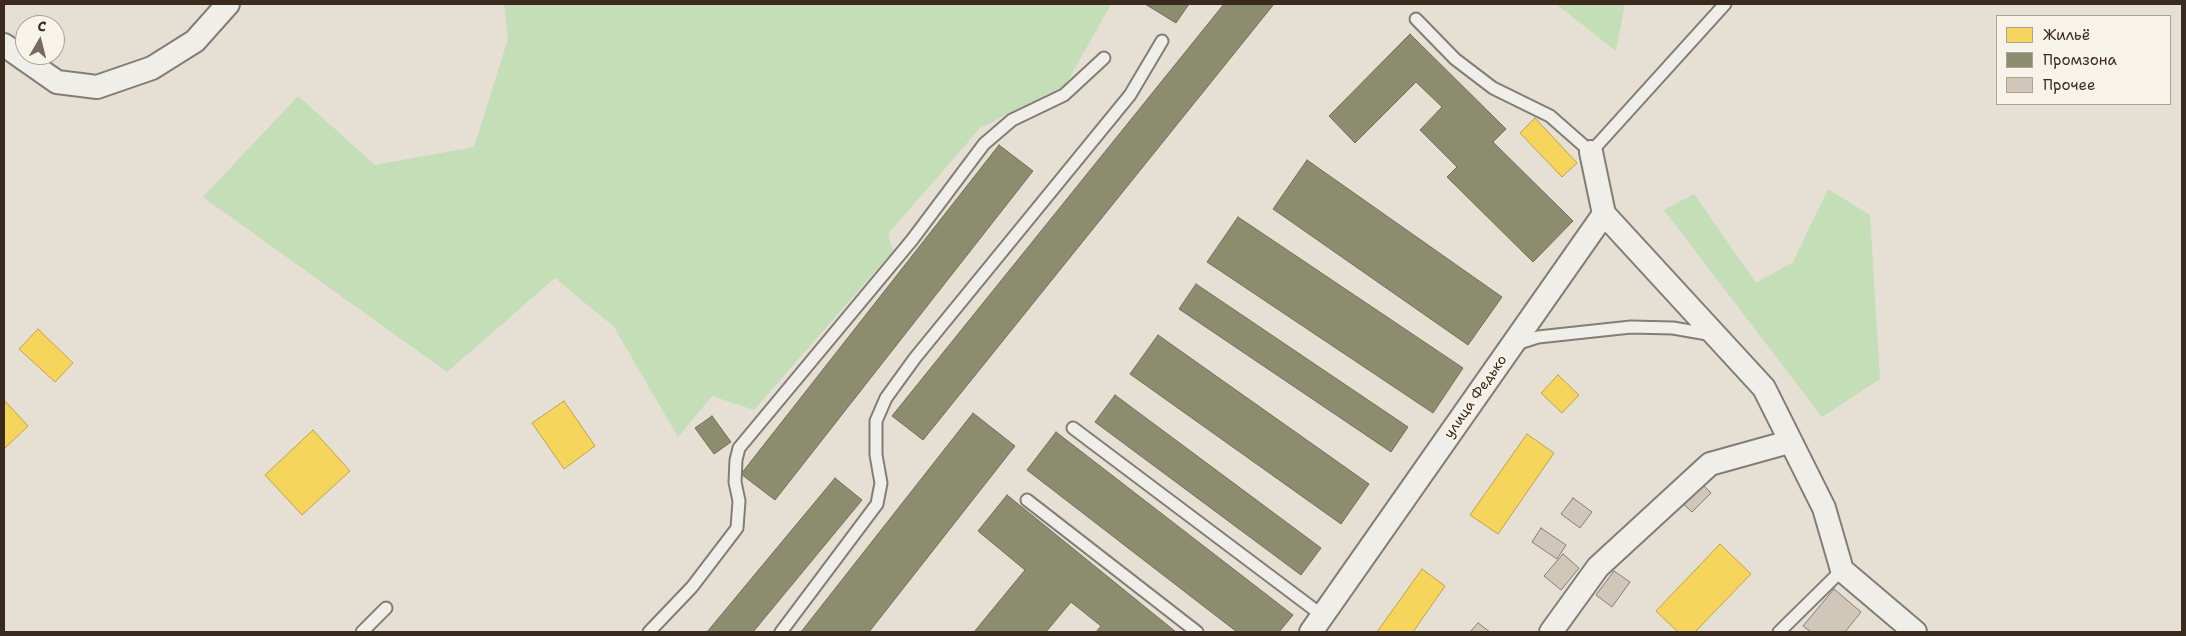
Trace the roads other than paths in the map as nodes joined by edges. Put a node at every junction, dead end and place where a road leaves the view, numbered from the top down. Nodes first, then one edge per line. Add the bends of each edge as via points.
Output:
1 (228, 4) edge
2 (1725, 4) edge
3 (1416, 18) dead end
4 (1162, 41) dead end
5 (4, 45) edge
6 (1104, 58) dead end
7 (1591, 152) junction
8 (1604, 214) junction
9 (1716, 336) junction
10 (1512, 345) junction
11 (1073, 428) dead end
12 (1789, 442) junction
13 (1027, 500) dead end
14 (1842, 570) junction
15 (386, 608) dead end
16 (1317, 624) edge
17 (362, 632) edge
18 (649, 632) edge
19 (781, 632) edge
20 (1197, 632) edge
21 (1551, 632) edge
22 (1779, 632) edge
23 (1915, 632) edge

1 - 5 street via 195,41 152,68 97,87 57,82
2 - 7 lane
3 - 7 lane via 1455,59 1493,88 1550,116
4 - 19 lane via 1130,95 886,398 876,421 876,455 881,483 877,504
6 - 18 lane via 1064,95 1012,120 984,144 912,240 739,448 735,482 739,502 737,528 692,588
7 - 8 street
8 - 9 street
8 - 10 street, улица Федько
9 - 10 lane via 1673,328 1631,327 1538,337
9 - 12 street via 1764,388
10 - 16 street, улица Федько
11 - 16 lane
12 - 14 street via 1824,508
12 - 21 street via 1710,464 1598,567
13 - 20 lane
14 - 22 lane
14 - 23 street
15 - 17 lane

